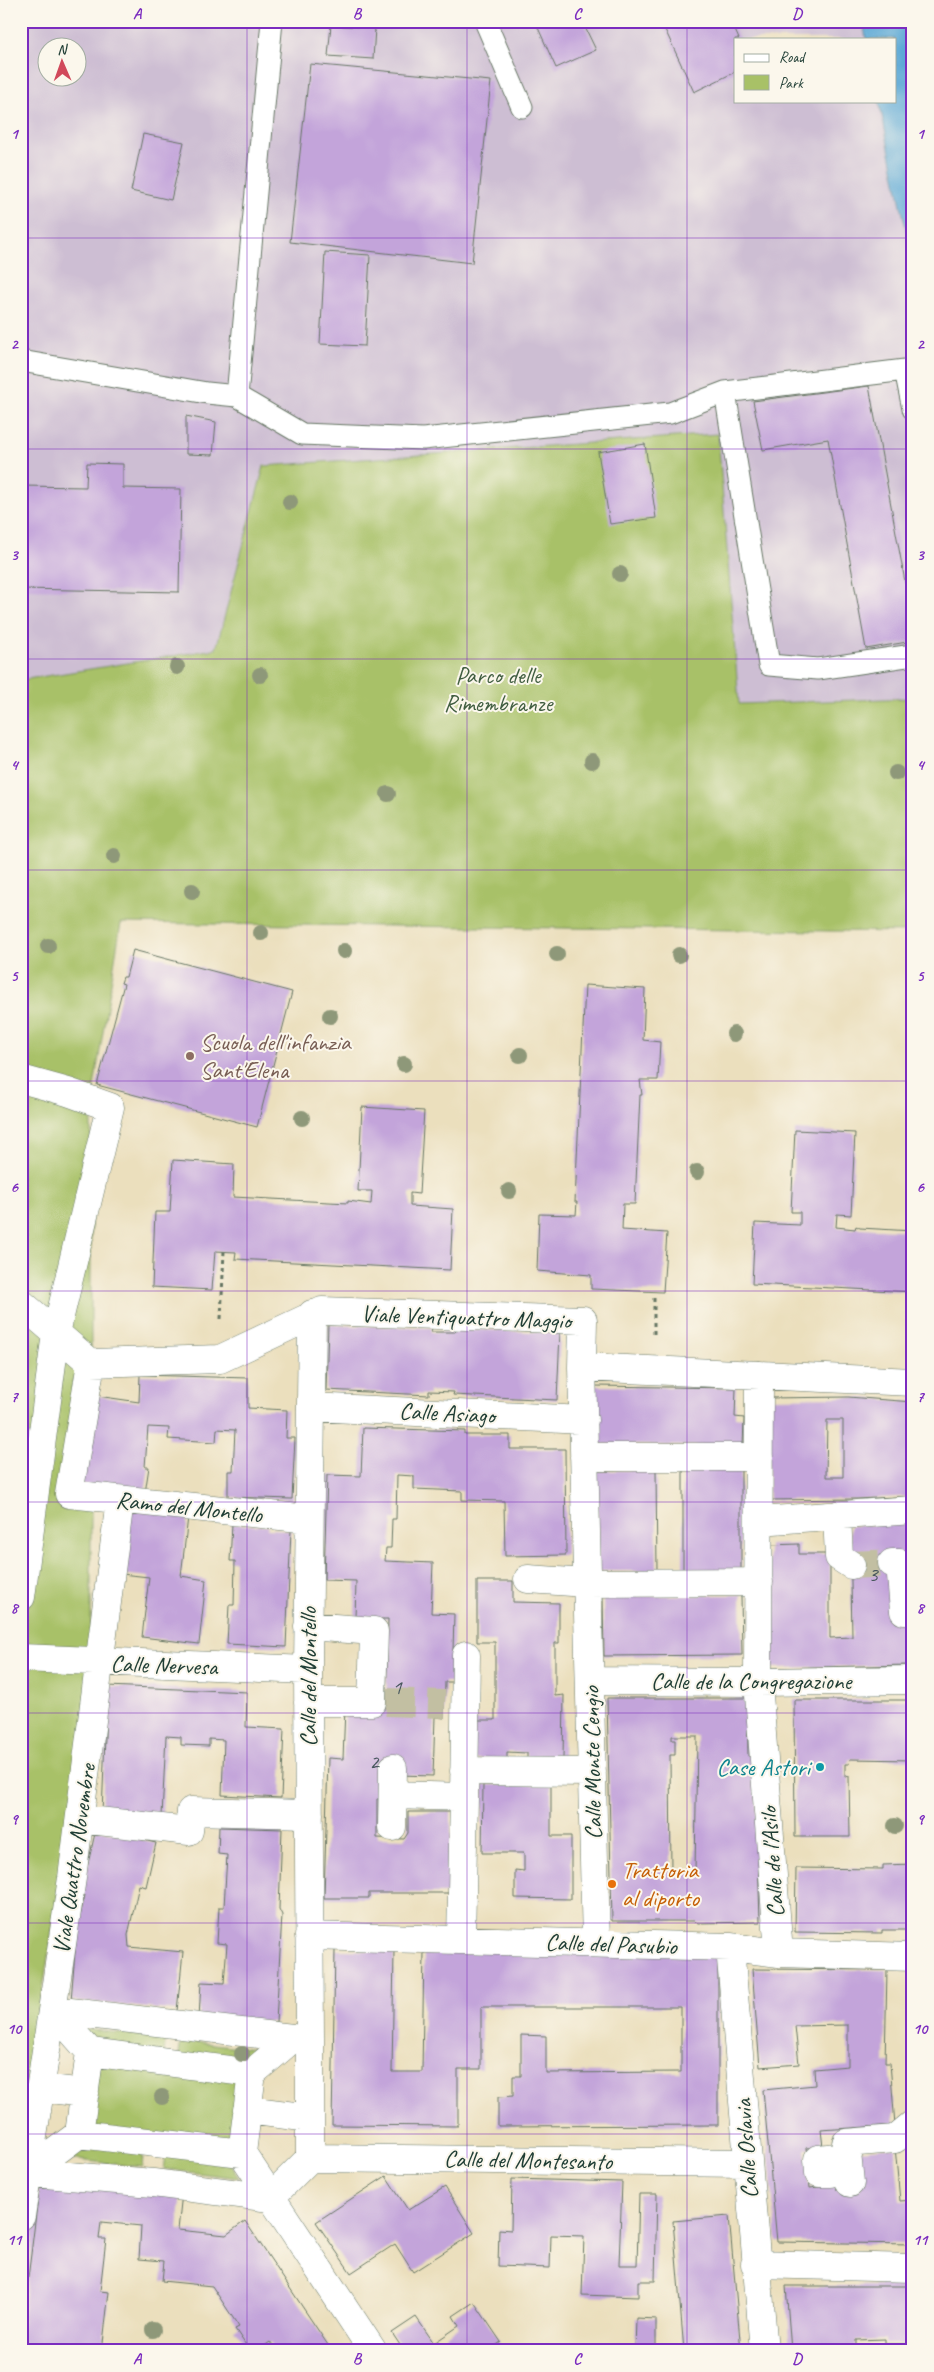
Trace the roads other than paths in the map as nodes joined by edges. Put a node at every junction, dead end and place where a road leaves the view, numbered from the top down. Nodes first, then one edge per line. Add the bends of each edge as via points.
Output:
1 (272, 21) edge
2 (485, 21) edge
3 (522, 107) dead end
4 (21, 360) edge
5 (725, 392) junction
6 (237, 396) junction
7 (913, 410) edge
8 (913, 655) edge
9 (21, 1079) edge
10 (21, 1303) edge
11 (312, 1314) junction
12 (56, 1334) junction
13 (91, 1363) junction
14 (582, 1367) junction
15 (759, 1375) junction
16 (913, 1382) edge
17 (311, 1407) junction
18 (584, 1420) junction
19 (584, 1457) junction
20 (759, 1457) junction
21 (120, 1500) junction
22 (913, 1510) edge
23 (847, 1514) junction
24 (309, 1519) junction
25 (764, 1521) junction
26 (892, 1563) dead end
27 (851, 1565) dead end
28 (528, 1579) dead end
29 (759, 1582) junction
30 (588, 1583) junction
31 (21, 1597) edge
32 (913, 1611) edge
33 (308, 1626) junction
34 (466, 1655) dead end
35 (21, 1658) edge
36 (101, 1663) junction
37 (308, 1670) junction
38 (590, 1680) junction
39 (913, 1680) edge
40 (758, 1682) junction
41 (308, 1702) junction
42 (393, 1768) dead end
43 (592, 1772) junction
44 (464, 1784) junction
45 (393, 1795) junction
46 (309, 1814) junction
47 (80, 1819) junction
48 (392, 1827) dead end
49 (309, 1936) junction
50 (461, 1940) junction
51 (596, 1943) junction
52 (730, 1947) junction
53 (779, 1953) junction
54 (913, 1956) edge
55 (53, 2010) junction
56 (175, 2024) junction
57 (301, 2039) junction
58 (90, 2052) junction
59 (171, 2063) junction
60 (252, 2073) junction
61 (41, 2088) junction
62 (85, 2093) junction
63 (247, 2110) junction
64 (310, 2118) junction
65 (913, 2124) edge
66 (79, 2134) junction
67 (157, 2143) junction
68 (242, 2153) junction
69 (310, 2158) junction
70 (747, 2163) junction
71 (843, 2170) dead end
72 (24, 2172) edge
73 (153, 2183) junction
74 (270, 2198) junction
75 (21, 2216) edge
76 (755, 2264) junction
77 (913, 2268) edge
78 (373, 2351) edge
79 (764, 2351) edge

1 - 6 lane
2 - 3 lane
4 - 6 lane via 207,394
5 - 6 lane via 670,413 423,439 302,434
5 - 7 lane via 905,370
5 - 8 lane via 769,665 818,669
9 - 12 street via 110,1107
10 - 12 street
11 - 13 street, Viale Ventiquattro Maggio via 220,1359
11 - 14 street, Viale Ventiquattro Maggio via 322,1311 583,1320
11 - 17 street, Calle del Montello
12 - 13 street
12 - 31 street
13 - 21 street, Ramo del Montello via 69,1494
14 - 15 street, Viale Ventiquattro Maggio
14 - 18 street, Calle Monte Cengio
15 - 16 street, Viale Ventiquattro Maggio
15 - 20 street, Calle de l'Asilo
17 - 18 street, Calle Asiago
17 - 24 street, Calle del Montello
18 - 19 street, Calle Monte Cengio
19 - 20 street
19 - 30 street, Calle Monte Cengio
20 - 25 street, Calle de l'Asilo
21 - 24 street, Ramo del Montello
21 - 36 street, Viale Quattro Novembre
22 - 23 street
23 - 25 street
23 - 27 street via 839,1558
24 - 33 street, Calle del Montello
25 - 29 street, Calle de l'Asilo
26 - 32 street via 900,1563 904,1611
28 - 30 street
29 - 30 street
29 - 40 street, Calle de l'Asilo
30 - 38 street, Calle Monte Cengio
33 - 37 street, Calle del Montello
33 - 41 street via 374,1630 379,1702
34 - 44 street via 455,1704
35 - 36 street, Calle Nervesa
36 - 37 street, Calle Nervesa
36 - 47 street, Viale Quattro Novembre
37 - 41 street, Calle del Montello
38 - 40 street, Calle de la Congregazione
38 - 43 street, Calle Monte Cengio
39 - 40 street, Calle de la Congregazione
40 - 53 street, Calle de l'Asilo
41 - 46 street, Calle del Montello
42 - 45 street
43 - 44 street
43 - 51 street, Calle Monte Cengio
44 - 45 street
44 - 50 street
45 - 48 street
46 - 47 street via 190,1812 189,1831
46 - 49 street, Calle del Montello
47 - 55 street, Viale Quattro Novembre
49 - 50 street, Calle del Pasubio
49 - 57 street, Calle del Montello
50 - 51 street, Calle del Pasubio
51 - 52 street, Calle del Pasubio
52 - 53 street, Calle del Pasubio
52 - 70 street, Calle Oslavia
53 - 54 street, Calle del Pasubio
55 - 56 street
55 - 58 street
55 - 61 street, Viale Quattro Novembre
56 - 57 street
56 - 59 street
57 - 60 street
57 - 64 street, Calle del Montello
58 - 59 street
58 - 62 street
59 - 60 street
60 - 63 street
61 - 62 street
61 - 72 street, Viale Quattro Novembre
62 - 66 street
63 - 64 street
63 - 68 street
64 - 69 street, Calle del Montello
65 - 71 street via 896,2139 846,2143
66 - 67 street
66 - 72 street
67 - 68 street
67 - 73 street
68 - 74 street
69 - 70 street, Calle del Montesanto
69 - 74 street
70 - 76 street, Calle Oslavia
72 - 73 street
72 - 75 street, Viale Quattro Novembre
73 - 74 street
74 - 78 street
76 - 77 street
76 - 79 street, Calle Oslavia

